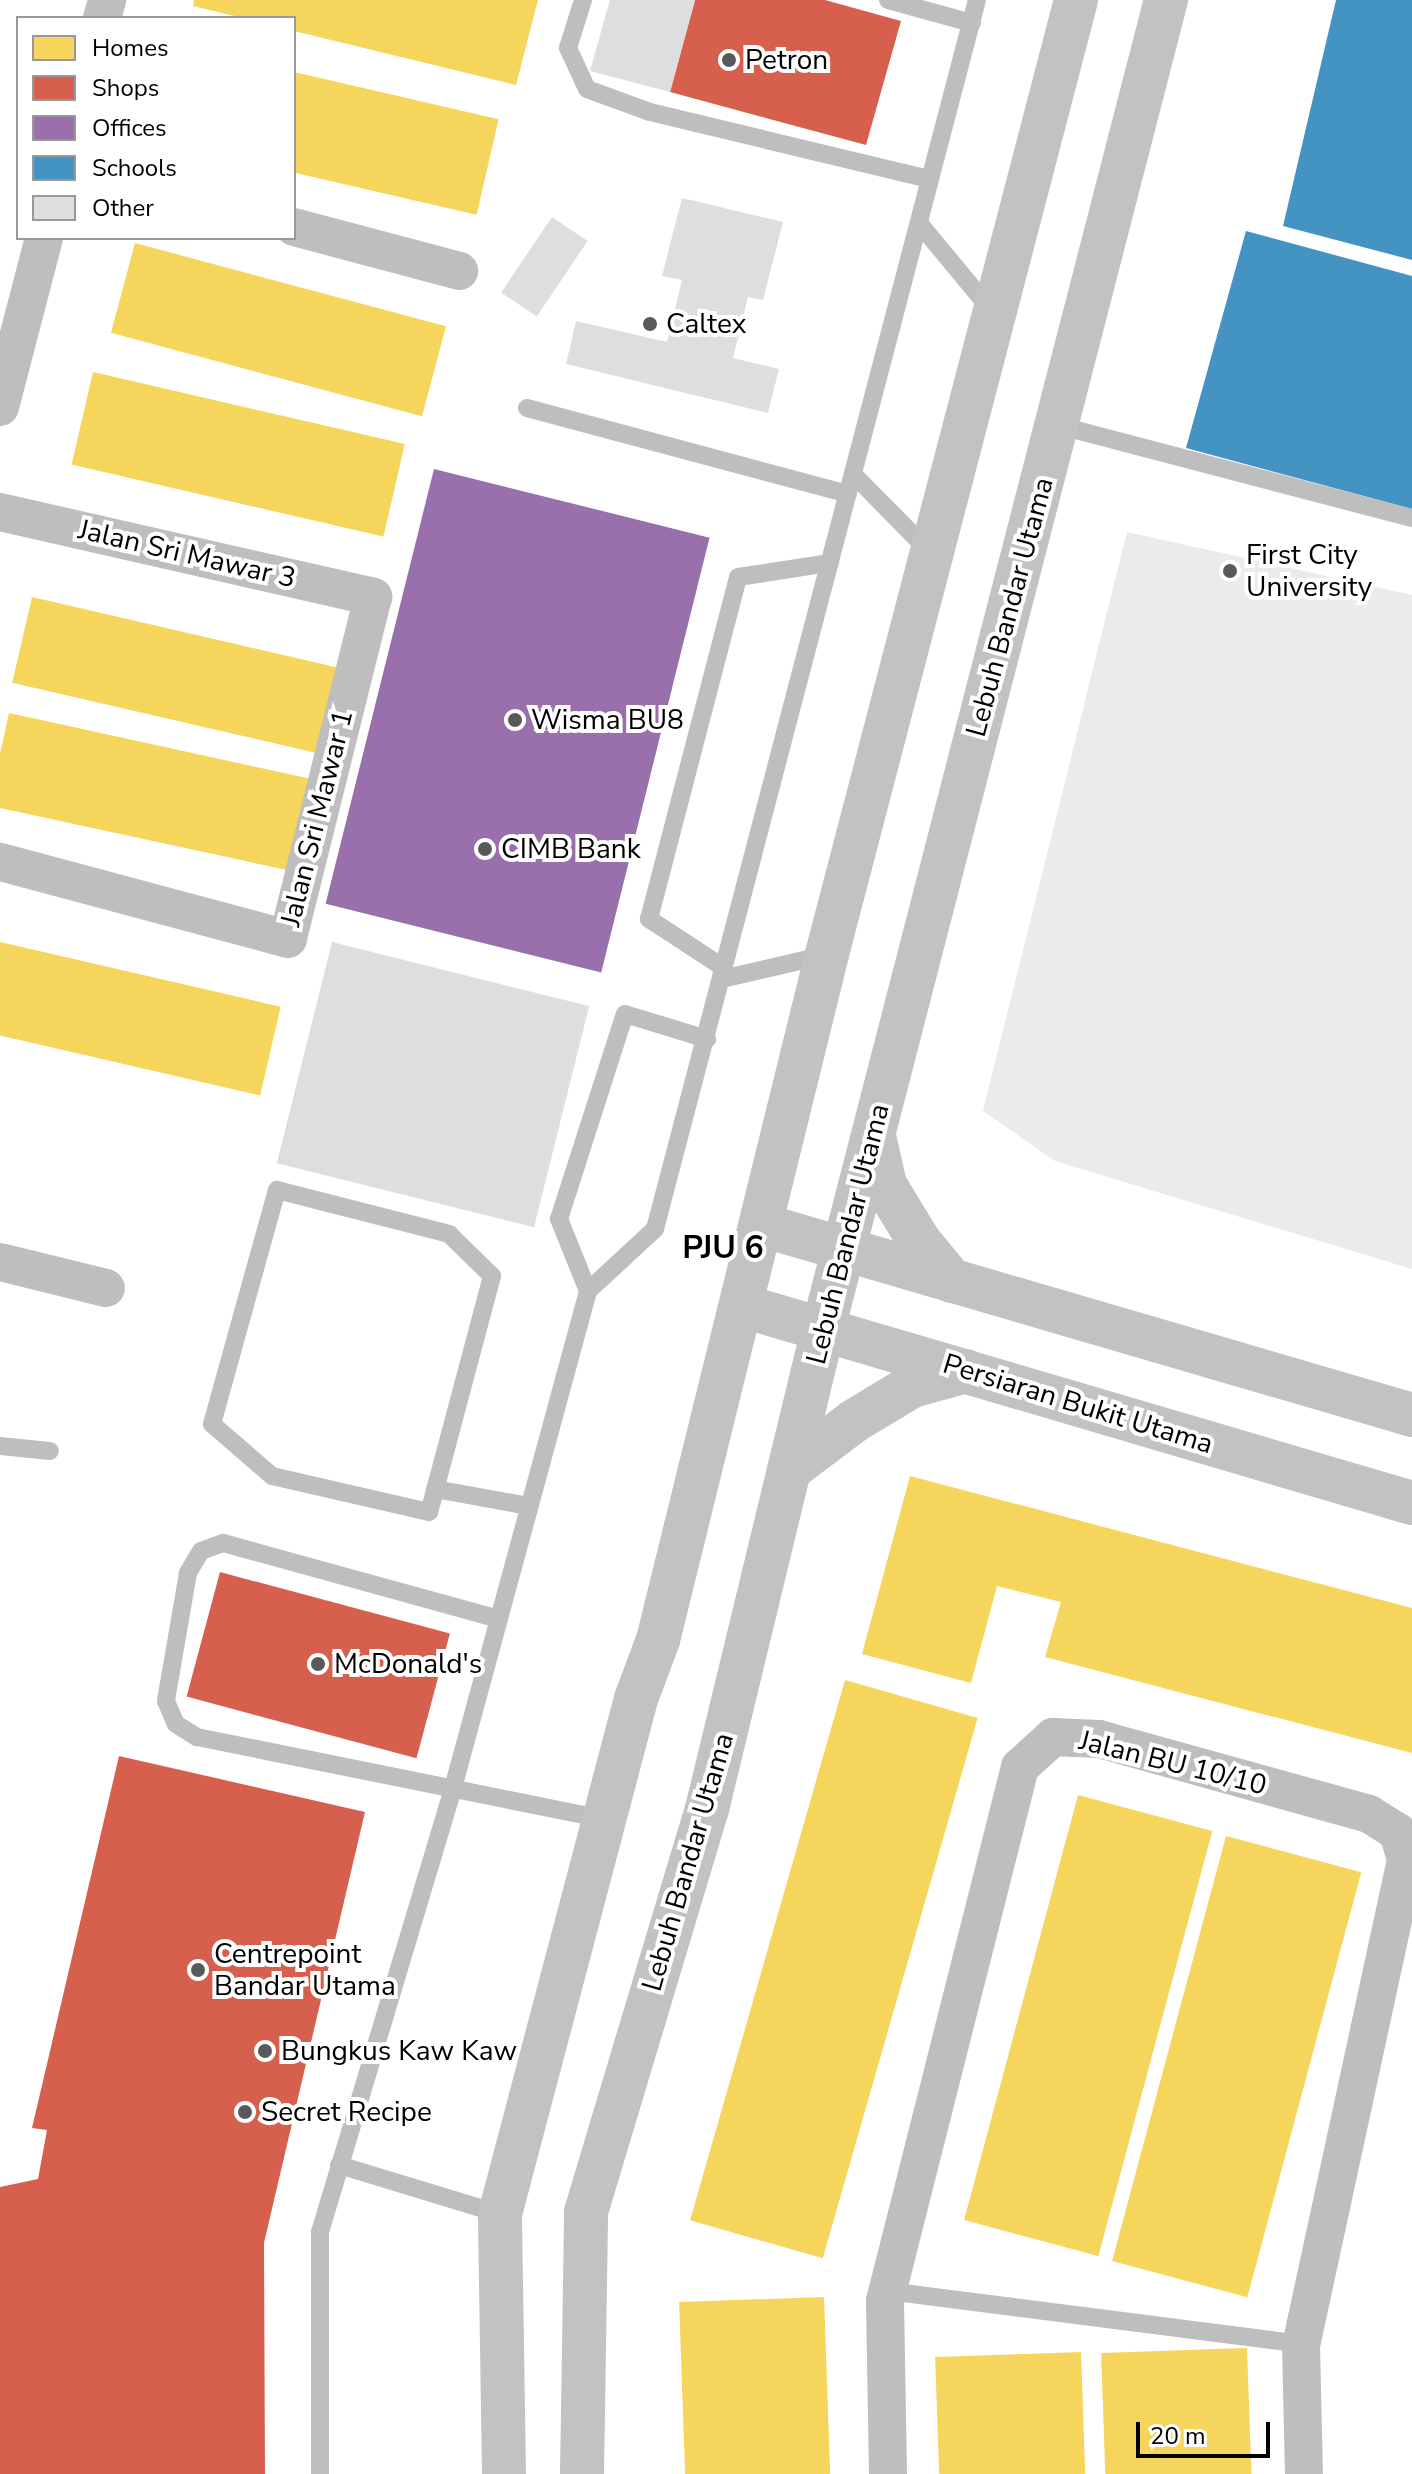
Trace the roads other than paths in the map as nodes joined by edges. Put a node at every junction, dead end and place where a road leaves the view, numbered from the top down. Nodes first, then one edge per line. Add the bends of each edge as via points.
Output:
1 (583, 0) edge
2 (888, 0) edge
3 (977, 0) edge
4 (1076, 0) edge
5 (1166, 0) edge
6 (972, 23) junction
7 (930, 179) junction
8 (919, 223) junction
9 (296, 228) edge
10 (43, 240) edge
11 (459, 271) dead end
12 (996, 316) junction
13 (6, 362) edge
14 (0, 407) edge
15 (527, 408) dead end
16 (1057, 425) junction
17 (853, 474) junction
18 (848, 494) junction
19 (0, 512) edge
20 (1412, 518) edge
21 (934, 556) junction
22 (830, 563) junction
23 (373, 597) joint
24 (0, 862) edge
25 (827, 954) junction
26 (723, 973) junction
27 (707, 1039) junction
28 (873, 1134) junction
29 (762, 1225) junction
30 (844, 1249) junction
31 (0, 1262) edge
32 (952, 1281) junction
33 (106, 1288) dead end
34 (588, 1291) junction
35 (743, 1306) junction
36 (823, 1329) junction
37 (966, 1371) junction
38 (1412, 1415) edge
39 (0, 1446) edge
40 (50, 1451) dead end
41 (789, 1470) junction
42 (435, 1489) junction
43 (1412, 1503) edge
44 (529, 1506) junction
45 (499, 1619) junction
46 (453, 1788) junction
47 (605, 1819) junction
48 (339, 2165) junction
49 (500, 2214) junction
50 (888, 2291) junction
51 (1301, 2344) junction
52 (320, 2474) edge
53 (504, 2474) edge
54 (582, 2474) edge
55 (888, 2474) edge
56 (1304, 2474) edge

1 - 7 lane via 568,48 587,89 650,112
2 - 6 lane
3 - 6 lane
4 - 12 main road
5 - 16 main road, Lebuh Bandar Utama
6 - 7 lane
7 - 8 lane
8 - 12 lane
8 - 17 lane
9 - 11 street
10 - 13 street
12 - 21 main road
13 - 14 street
15 - 18 lane
16 - 20 lane
16 - 28 main road, Lebuh Bandar Utama
17 - 18 lane
17 - 21 lane
18 - 22 lane
19 - 23 street, Jalan Sri Mawar 3
21 - 25 main road
22 - 26 lane
22 - 26 lane via 738,577 649,919
23 - 24 street, Jalan Sri Mawar 1 via 288,939
25 - 26 lane
25 - 29 main road
26 - 27 lane
27 - 34 lane via 655,1229
27 - 34 lane via 625,1014 559,1219
28 - 30 main road, Lebuh Bandar Utama
28 - 32 main road via 885,1185 919,1241
29 - 30 main road
29 - 35 main road
30 - 32 main road
30 - 36 main road, Lebuh Bandar Utama
31 - 33 street
32 - 38 main road
34 - 44 lane
35 - 36 main road, Persiaran Bukit Utama
35 - 47 main road via 658,1640 636,1699
36 - 37 main road, Persiaran Bukit Utama
36 - 41 main road, Lebuh Bandar Utama
37 - 41 main road via 912,1386
37 - 43 main road, Persiaran Bukit Utama
39 - 40 lane
41 - 54 main road, Lebuh Bandar Utama via 707,1809 586,2212
42 - 42 lane via 429,1512 272,1476 212,1424 277,1190 449,1234 492,1276
42 - 44 lane
44 - 45 lane
45 - 46 lane
45 - 46 lane via 223,1543 201,1551 188,1573 166,1701 176,1724 197,1737
46 - 47 lane
46 - 48 lane
47 - 49 main road
48 - 49 lane
48 - 52 lane via 320,2232
49 - 53 main road
50 - 51 lane
50 - 51 street, Jalan BU 10/10 via 1020,1767 1053,1737 1099,1739 1369,1814 1398,1832 1406,1860
50 - 55 street, Jalan BU 10/10
51 - 56 street, Jalan BU 10/10

